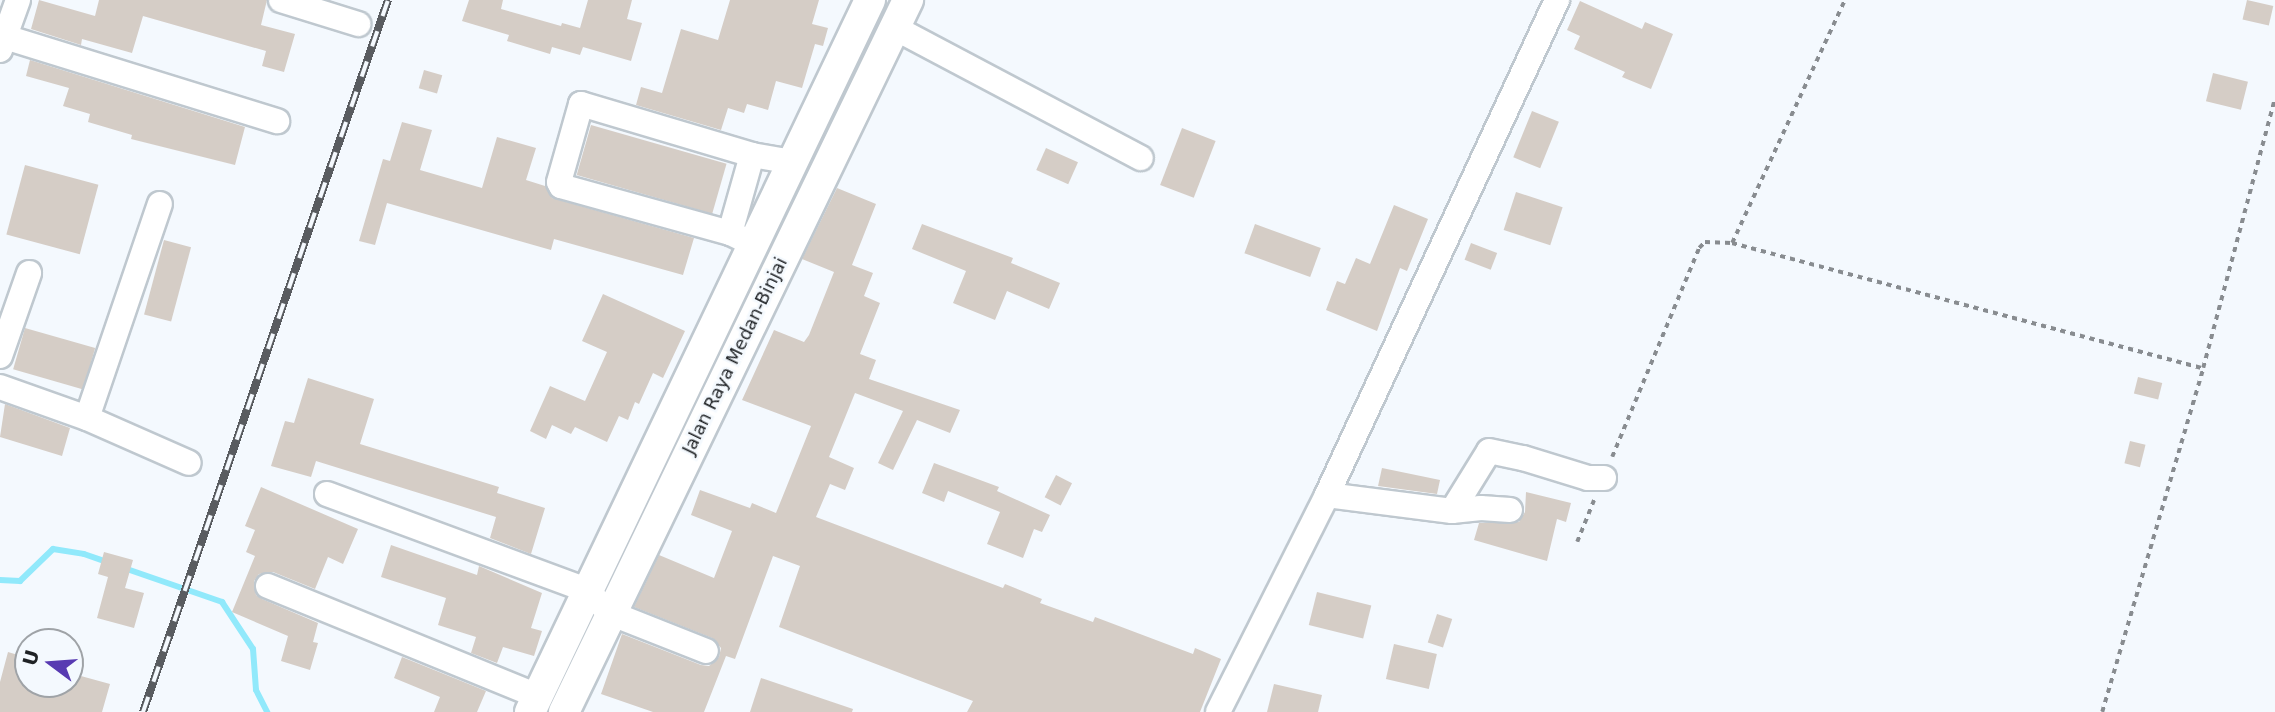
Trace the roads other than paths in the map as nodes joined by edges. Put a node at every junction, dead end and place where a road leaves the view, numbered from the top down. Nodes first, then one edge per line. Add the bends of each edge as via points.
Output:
1 (18, 0) edge
2 (281, 0) edge
3 (870, 0) edge
4 (908, 0) edge
5 (1557, 0) edge
6 (358, 24) dead end
7 (895, 28) junction
8 (2, 44) edge
9 (277, 121) dead end
10 (752, 155) junction
11 (1141, 158) dead end
12 (792, 162) junction
13 (160, 204) dead end
14 (743, 239) junction
15 (29, 272) dead end
16 (0, 356) edge
17 (0, 387) edge
18 (87, 418) junction
19 (189, 463) dead end
20 (1604, 478) road end
21 (327, 494) dead end
22 (1327, 495) junction
23 (1510, 510) dead end
24 (1452, 511) junction
25 (268, 586) dead end
26 (586, 590) junction
27 (610, 613) junction
28 (706, 651) dead end
29 (534, 704) edge
30 (564, 712) edge
31 (1218, 712) edge

1 - 8 street
2 - 6 street
3 - 12 main road, Jalan Raya Medan-Binjai
4 - 7 main road, Jalan Raya Medan-Binjai
5 - 22 street
7 - 11 street
7 - 27 main road, Jalan Raya Medan-Binjai
8 - 9 street
10 - 12 street
10 - 14 street
10 - 14 street via 581,104 559,182
12 - 14 main road, Jalan Raya Medan-Binjai
13 - 18 street
14 - 26 main road, Jalan Raya Medan-Binjai
15 - 16 street
17 - 18 street
18 - 19 street
20 - 24 street via 1588,478 1489,451
21 - 26 street
22 - 24 street
22 - 31 street
23 - 24 street
25 - 29 street
26 - 27 street
26 - 29 main road, Jalan Raya Medan-Binjai
27 - 28 street
27 - 30 main road, Jalan Raya Medan-Binjai

